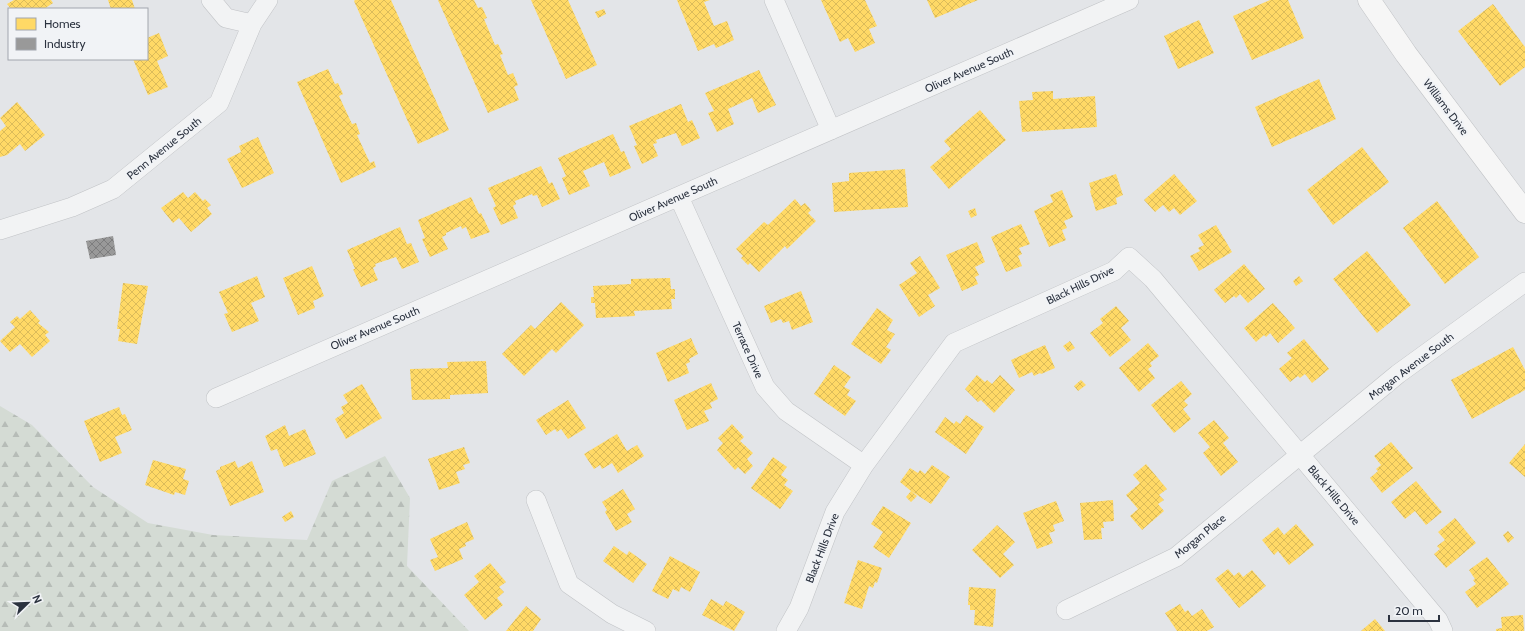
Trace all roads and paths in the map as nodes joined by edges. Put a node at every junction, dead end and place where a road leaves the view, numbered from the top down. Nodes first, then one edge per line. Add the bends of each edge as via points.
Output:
1 (211, 0) edge
2 (268, 0) edge
3 (774, 0) edge
4 (1129, 0) edge
5 (1369, 0) edge
6 (252, 24) junction
7 (831, 130) junction
8 (679, 197) junction
9 (1525, 212) edge
10 (0, 230) edge
11 (1525, 282) edge
12 (216, 398) dead end
13 (1300, 454) junction
14 (864, 465) junction
15 (536, 500) dead end
16 (1066, 610) dead end
17 (646, 631) edge
18 (786, 631) edge
19 (1443, 631) edge

1 - 6 street via 226,18
2 - 6 street, Penn Avenue South
3 - 7 street
4 - 7 street, Oliver Avenue South
5 - 9 main road, Williams Drive via 1406,54
6 - 10 street, Penn Avenue South via 218,103 213,108 113,189 72,207
7 - 8 street, Oliver Avenue South
8 - 12 street, Oliver Avenue South
8 - 14 street, Terrace Drive via 765,387 786,411
11 - 13 street, Morgan Avenue South via 1398,374
13 - 14 street, Black Hills Drive via 1153,279 1129,256 1114,271 954,343
13 - 16 street, Morgan Place via 1176,557
13 - 19 street, Black Hills Drive via 1438,620
14 - 18 street, Black Hills Drive via 834,512 799,608
15 - 17 street via 569,584 612,614

